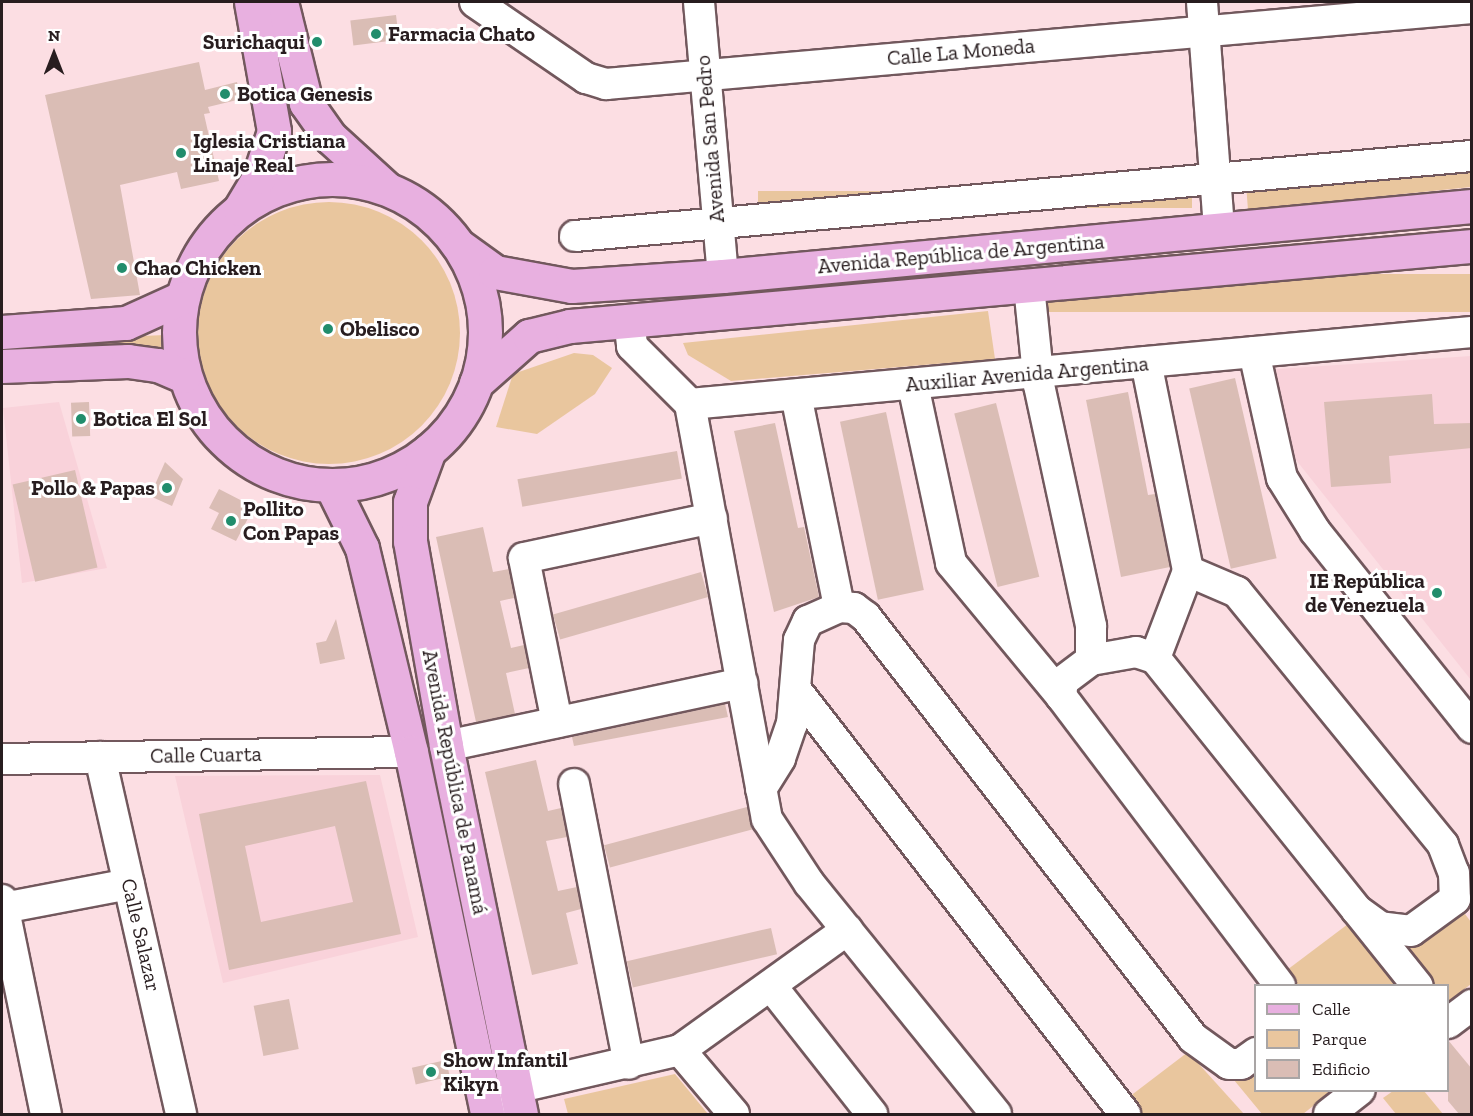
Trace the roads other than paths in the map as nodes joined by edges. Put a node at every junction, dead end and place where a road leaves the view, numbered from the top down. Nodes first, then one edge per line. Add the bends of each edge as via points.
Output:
1 (251, 2) edge
2 (281, 2) edge
3 (475, 2) edge
4 (699, 2) edge
5 (1202, 2) edge
6 (1472, 8) edge
7 (1204, 31) junction
8 (704, 73) junction
9 (1472, 156) edge
10 (1214, 180) junction
11 (388, 189) junction
12 (1472, 206) edge
13 (240, 209) junction
14 (718, 226) junction
15 (1219, 231) junction
16 (575, 236) dead end
17 (459, 246) junction
18 (1472, 246) edge
19 (723, 276) junction
20 (1029, 286) junction
21 (181, 298) junction
22 (629, 320) junction
23 (2, 332) edge
24 (1472, 332) edge
25 (1254, 352) junction
26 (1146, 362) junction
27 (2, 366) edge
28 (1037, 373) junction
29 (184, 376) junction
30 (477, 383) junction
31 (913, 385) junction
32 (796, 395) junction
33 (690, 404) junction
34 (429, 450) junction
35 (332, 485) junction
36 (712, 518) junction
37 (1188, 571) junction
38 (839, 607) junction
39 (1155, 658) junction
40 (1091, 660) junction
41 (742, 683) junction
42 (796, 690) junction
43 (1061, 696) junction
44 (557, 722) junction
45 (1472, 728) edge
46 (446, 746) junction
47 (411, 752) junction
48 (100, 757) junction
49 (2, 759) edge
50 (574, 784) dead end
51 (761, 789) junction
52 (129, 884) junction
53 (2, 904) edge
54 (1357, 910) junction
55 (847, 930) junction
56 (1278, 984) edge
57 (1416, 984) edge
58 (772, 987) junction
59 (1472, 1005) edge
60 (1449, 1022) edge
61 (680, 1050) junction
62 (1254, 1054) edge
63 (628, 1064) junction
64 (1357, 1092) edge
65 (519, 1101) edge
66 (484, 1113) edge
67 (46, 1114) edge
68 (181, 1114) edge
69 (734, 1114) edge
70 (872, 1114) edge
71 (996, 1114) edge
72 (1125, 1114) edge
73 (1329, 1114) edge

1 - 13 main road via 274,132 259,177
2 - 11 main road via 306,103 330,137
3 - 8 street, Calle La Moneda via 586,78 629,84
4 - 8 street, Avenida San Pedro
5 - 7 street
6 - 7 street, Calle La Moneda
7 - 8 street, Calle La Moneda
7 - 10 street
8 - 14 street, Avenida San Pedro
9 - 10 street
10 - 14 street
10 - 15 street
11 - 13 main road via 346,180 311,180 278,189
11 - 17 main road via 440,223
12 - 15 main road, Avenida República de Argentina
13 - 21 main road via 213,234 193,264
14 - 16 street
14 - 19 street, Avenida San Pedro
15 - 19 main road, Avenida República de Argentina
17 - 19 main road, Avenida República de Argentina via 495,272 572,286
17 - 30 main road via 476,278 484,313 485,348
18 - 20 main road, Avenida República de Argentina
20 - 22 main road, Avenida República de Argentina
20 - 28 street
21 - 23 main road via 126,323
21 - 29 main road via 178,337
22 - 30 main road, Avenida República de Argentina via 529,336
22 - 33 street via 632,346
24 - 25 street, Auxiliar Avenida Argentina
25 - 26 street, Auxiliar Avenida Argentina
25 - 45 street via 1282,478 1315,531
26 - 28 street, Auxiliar Avenida Argentina
26 - 37 street
27 - 29 main road via 128,361 158,365
28 - 31 street, Auxiliar Avenida Argentina
28 - 40 street via 1091,626
29 - 35 main road via 200,412 225,442 248,459 293,480
30 - 34 main road via 449,431
31 - 32 street, Auxiliar Avenida Argentina
31 - 43 street via 951,563
32 - 33 street, Auxiliar Avenida Argentina
32 - 38 street
33 - 36 street
34 - 35 main road via 383,476
34 - 46 main road, Avenida República de Panamá via 412,493 410,531
35 - 47 main road, Avenida República de Panamá via 362,548
36 - 41 street
36 - 44 street via 524,558
37 - 39 street
37 - 54 street via 1237,592 1443,845 1454,873 1455,899 1411,931 1380,927
38 - 42 street via 808,621 799,640
38 - 62 street via 854,608 866,617 1193,1038 1229,1064 1241,1064
39 - 40 street via 1126,652
39 - 54 street
40 - 43 street via 1063,681
41 - 44 street
41 - 51 street
42 - 51 street via 786,741
42 - 72 street
43 - 56 street
44 - 46 street
46 - 65 main road, Avenida República de Panamá
47 - 48 street, Calle Cuarta
47 - 66 main road, Avenida República de Panamá
48 - 49 street, Calle Cuarta
48 - 52 street, Calle Salazar
50 - 63 street
51 - 55 street via 774,836
52 - 53 street
52 - 68 street, Calle Salazar
53 - 67 street
54 - 57 street
55 - 58 street
55 - 71 street
58 - 61 street
58 - 70 street
59 - 60 street
61 - 63 street
61 - 69 street
63 - 65 street
64 - 73 street
65 - 66 street

